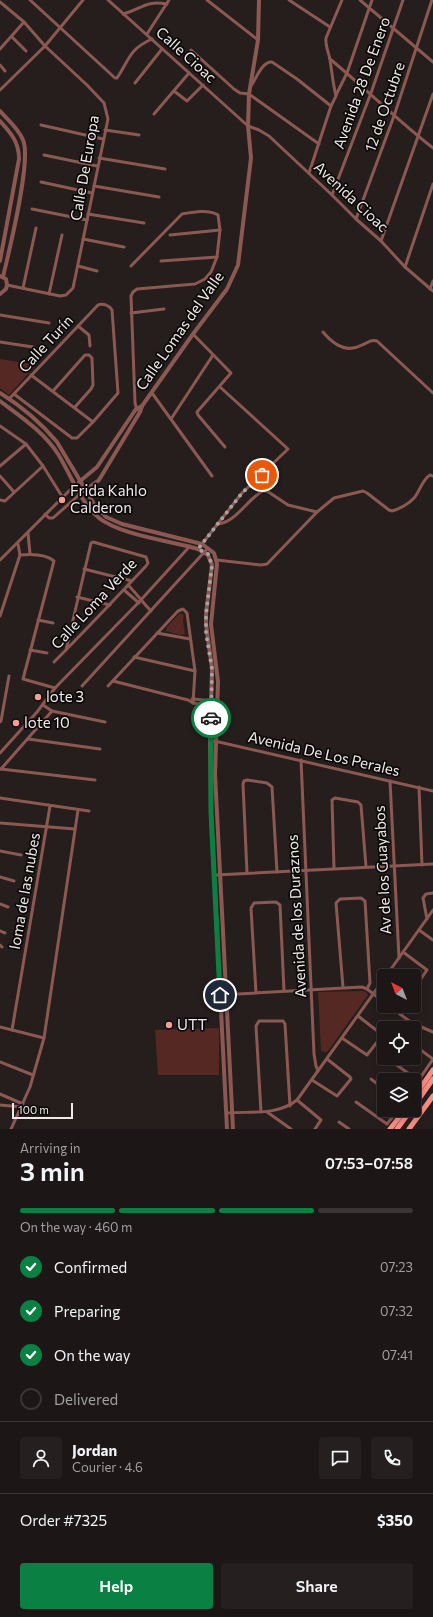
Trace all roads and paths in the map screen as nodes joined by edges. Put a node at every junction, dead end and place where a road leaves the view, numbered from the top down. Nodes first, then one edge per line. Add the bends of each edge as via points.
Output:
1 (30, 0) edge
2 (83, 0) edge
3 (108, 0) edge
4 (169, 0) edge
5 (207, 0) edge
6 (259, 0) edge
7 (289, 0) edge
8 (338, 0) edge
9 (342, 0) edge
10 (360, 0) edge
11 (372, 0) edge
12 (403, 0) edge
13 (432, 0) edge
14 (2, 3) edge
15 (167, 4) junction
16 (340, 6) junction
17 (0, 8) edge
18 (370, 9) junction
19 (123, 14) junction
20 (24, 22) junction
21 (330, 27) junction
22 (60, 28) junction
23 (394, 28) junction
24 (147, 34) junction
25 (12, 37) junction
26 (152, 39) junction
27 (258, 40) junction
28 (45, 46) junction
29 (416, 48) junction
30 (0, 49) edge
31 (162, 49) junction
32 (191, 50) dead end
33 (26, 51) dead end
34 (330, 59) junction
35 (433, 62) edge
36 (0, 66) edge
37 (5, 71) dead end
38 (189, 73) junction
39 (347, 73) junction
40 (134, 84) dead end
41 (203, 85) junction
42 (250, 88) junction
43 (0, 90) edge
44 (174, 91) junction
45 (371, 93) junction
46 (249, 94) junction
47 (433, 94) edge
48 (336, 96) junction
49 (331, 106) junction
50 (0, 111) edge
51 (154, 114) dead end
52 (394, 116) junction
53 (0, 121) edge
54 (41, 125) dead end
55 (248, 126) junction
56 (105, 130) junction
57 (139, 135) dead end
58 (418, 136) junction
59 (103, 139) junction
60 (319, 144) junction
61 (433, 148) edge
62 (44, 155) dead end
63 (99, 158) junction
64 (98, 166) junction
65 (165, 169) dead end
66 (309, 173) junction
67 (41, 182) dead end
68 (433, 184) edge
69 (94, 186) junction
70 (92, 193) junction
71 (332, 195) junction
72 (159, 197) dead end
73 (32, 209) dead end
74 (88, 214) junction
75 (87, 220) junction
76 (356, 220) junction
77 (144, 223) dead end
78 (36, 228) dead end
79 (220, 230) junction
80 (62, 235) dead end
81 (170, 235) dead end
82 (83, 239) junction
83 (381, 241) junction
84 (124, 247) dead end
85 (216, 257) junction
86 (161, 260) dead end
87 (0, 261) edge
88 (78, 266) junction
89 (131, 266) dead end
90 (405, 267) junction
91 (97, 271) dead end
92 (2, 276) edge
93 (433, 281) edge
94 (8, 285) junction
95 (23, 288) junction
96 (432, 290) edge
97 (0, 294) edge
98 (49, 294) junction
99 (164, 309) dead end
100 (131, 313) junction
101 (0, 315) edge
102 (49, 323) dead end
103 (78, 326) junction
104 (323, 332) dead end
105 (193, 334) junction
106 (0, 342) edge
107 (90, 346) dead end
108 (33, 347) dead end
109 (213, 355) junction
110 (32, 375) junction
111 (220, 387) junction
112 (53, 391) junction
113 (0, 393) edge
114 (152, 393) junction
115 (433, 393) edge
116 (14, 394) junction
117 (9, 399) junction
118 (0, 401) edge
119 (142, 406) junction
120 (75, 407) junction
121 (136, 409) junction
122 (140, 412) junction
123 (171, 419) junction
124 (93, 422) junction
125 (0, 427) edge
126 (26, 444) junction
127 (225, 447) dead end
128 (0, 466) edge
129 (43, 466) junction
130 (0, 476) edge
131 (212, 476) dead end
132 (433, 476) edge
133 (80, 482) junction
134 (75, 485) junction
135 (85, 490) junction
136 (14, 492) junction
137 (80, 494) junction
138 (63, 498) junction
139 (0, 500) edge
140 (317, 512) junction
141 (45, 514) junction
142 (217, 524) junction
143 (28, 533) junction
144 (194, 542) junction
145 (18, 544) junction
146 (202, 544) junction
147 (190, 547) junction
148 (208, 548) junction
149 (198, 549) junction
150 (205, 552) junction
151 (30, 554) junction
152 (20, 555) junction
153 (0, 560) edge
154 (217, 560) junction
155 (84, 569) junction
156 (132, 581) junction
157 (128, 585) junction
158 (124, 590) junction
159 (78, 597) junction
160 (142, 599) junction
161 (139, 602) junction
162 (143, 603) junction
163 (110, 605) junction
164 (151, 611) junction
165 (0, 616) edge
166 (38, 620) junction
167 (54, 623) dead end
168 (157, 633) junction
169 (190, 639) junction
170 (30, 650) junction
171 (66, 650) junction
172 (47, 653) dead end
173 (134, 658) junction
174 (54, 662) dead end
175 (195, 672) junction
176 (9, 676) dead end
177 (113, 680) junction
178 (82, 686) dead end
179 (108, 686) dead end
180 (55, 688) junction
181 (193, 698) junction
182 (188, 700) junction
183 (212, 700) junction
184 (218, 701) junction
185 (193, 704) junction
186 (42, 705) junction
187 (212, 706) junction
188 (217, 708) junction
189 (52, 711) junction
190 (0, 722) edge
191 (105, 722) dead end
192 (28, 739) junction
193 (210, 740) junction
194 (216, 740) junction
195 (100, 749) dead end
196 (0, 752) edge
197 (301, 760) junction
198 (0, 761) edge
199 (5, 765) junction
200 (1, 770) edge
201 (95, 780) dead end
202 (390, 781) junction
203 (419, 787) junction
204 (433, 791) edge
205 (0, 798) edge
206 (50, 806) junction
207 (78, 810) junction
208 (89, 811) dead end
209 (0, 823) edge
210 (47, 826) junction
211 (76, 829) junction
212 (0, 851) edge
213 (21, 855) dead end
214 (433, 864) edge
215 (422, 865) junction
216 (393, 866) junction
217 (366, 867) junction
218 (334, 868) junction
219 (305, 870) junction
220 (277, 872) junction
221 (247, 873) junction
222 (215, 875) junction
223 (220, 875) junction
224 (0, 877) edge
225 (14, 881) dead end
226 (433, 893) edge
227 (0, 904) edge
228 (8, 907) dead end
229 (433, 910) edge
230 (427, 919) junction
231 (418, 930) junction
232 (0, 931) edge
233 (5, 932) dead end
234 (433, 940) edge
235 (403, 952) junction
236 (399, 958) junction
237 (391, 969) edge
238 (421, 979) edge
239 (343, 987) junction
240 (312, 989) junction
241 (367, 989) junction
242 (377, 990) edge
243 (284, 991) junction
244 (256, 993) junction
245 (374, 994) junction
246 (220, 995) junction
247 (227, 995) junction
248 (377, 996) edge
249 (398, 1013) edge
250 (358, 1016) junction
251 (409, 1021) edge
252 (0, 1027) edge
253 (421, 1027) edge
254 (12, 1030) junction
255 (433, 1032) edge
256 (44, 1038) junction
257 (342, 1038) junction
258 (421, 1050) edge
259 (327, 1059) junction
260 (0, 1062) edge
261 (397, 1065) edge
262 (433, 1070) edge
263 (318, 1071) junction
264 (408, 1073) edge
265 (33, 1075) junction
266 (421, 1078) edge
267 (433, 1079) edge
268 (312, 1080) junction
269 (371, 1080) dead end
270 (377, 1084) edge
271 (421, 1087) edge
272 (0, 1094) edge
273 (421, 1096) edge
274 (433, 1096) edge
275 (297, 1100) junction
276 (356, 1102) dead end
277 (0, 1105) edge
278 (23, 1106) junction
279 (290, 1106) junction
280 (232, 1112) junction
281 (261, 1112) junction
282 (267, 1112) junction
283 (227, 1113) junction
284 (377, 1117) edge
285 (377, 1117) edge
286 (392, 1117) edge
287 (399, 1117) edge
288 (406, 1117) edge
289 (339, 1122) dead end
290 (11, 1129) edge
291 (227, 1129) edge
292 (233, 1129) edge
293 (290, 1129) edge
294 (315, 1129) edge
295 (348, 1129) edge
296 (390, 1129) edge
297 (397, 1129) edge
298 (409, 1129) edge

1 - 22 street
2 - 22 street
3 - 19 street, Calle Cioac
4 - 15 street
5 - 27 street
6 - 27 street, Calle Lomas del Valle
7 - 21 street
8 - 16 street
9 - 16 street
10 - 18 street
11 - 18 street
12 - 23 street, Avenida 28 De Enero
13 - 29 street, 12 de Octubre
14 - 17 street
14 - 20 street, Calle De Europa
15 - 19 street via 151,2
15 - 24 street
16 - 21 street
18 - 23 street
18 - 39 street
19 - 24 street, Calle Cioac
20 - 25 street
20 - 28 street, Calle De Europa
21 - 34 street via 325,44
22 - 26 street via 115,78 138,45
22 - 28 street
23 - 29 street
23 - 45 street, Avenida 28 De Enero
24 - 26 street, Calle Cioac
25 - 30 street
25 - 33 street
26 - 31 street, Calle Cioac
27 - 42 street, Calle Lomas del Valle
28 - 43 street
28 - 56 street, Calle De Europa via 104,103 108,119
29 - 35 street
29 - 52 street, 12 de Octubre
31 - 38 street, Calle Cioac
31 - 40 street
32 - 46 street via 234,89
34 - 39 street
34 - 48 street
36 - 37 street
38 - 41 street, Calle Cioac
38 - 44 street
39 - 45 street
39 - 48 street
41 - 44 street via 187,101
41 - 55 street, Calle Cioac
42 - 46 street, Calle Lomas del Valle
42 - 49 street via 264,64 272,62
44 - 51 street
45 - 52 street
45 - 71 street, Avenida 28 De Enero
46 - 55 street, Calle Lomas del Valle
46 - 60 street
47 - 58 street
48 - 49 street
49 - 60 street
50 - 92 street via 18,131 26,149 21,188
52 - 58 street
52 - 76 street, 12 de Octubre
53 - 87 street via 16,142 19,159
54 - 59 street
55 - 66 street, Avenida Cioac via 269,136
55 - 105 street, Calle Lomas del Valle via 251,158 238,265 227,290
56 - 57 street
56 - 59 street, Calle De Europa
58 - 61 street
58 - 83 street
59 - 63 street, Calle De Europa
60 - 66 street
62 - 64 street
63 - 64 street, Calle De Europa
63 - 65 street
64 - 69 street, Calle De Europa
66 - 71 street, Avenida Cioac
67 - 70 street
68 - 90 street
69 - 70 street, Calle De Europa
69 - 72 street
70 - 74 street, Calle De Europa
71 - 76 street, Avenida Cioac
73 - 75 street
74 - 75 street, Calle De Europa
74 - 77 street
75 - 82 street, Calle De Europa
76 - 83 street, Avenida Cioac
78 - 95 street
79 - 81 street
79 - 85 street
79 - 89 street via 218,215 214,213 182,214
80 - 98 street
82 - 84 street
82 - 88 street, Calle De Europa
83 - 90 street, Avenida Cioac
85 - 86 street
85 - 100 street via 212,272 195,284 133,292
88 - 91 street
88 - 98 street, Calle De Europa via 70,292 60,296
90 - 96 street, Avenida Cioac
92 - 94 street
93 - 96 street
94 - 95 street, Calle De Europa
94 - 97 street
95 - 98 street, Calle De Europa
99 - 100 street
100 - 121 street
101 - 102 street
103 - 107 street via 89,335
103 - 110 street, Calle Turín
103 - 124 street, Calle Turín via 100,304 109,306 112,310 118,390 116,396
104 - 115 street via 340,347 354,348 370,341 377,341
105 - 109 street
105 - 114 street, Calle Lomas del Valle
106 - 108 street
109 - 111 street via 231,373
109 - 123 street
110 - 112 street
110 - 116 street, Calle Turín
111 - 127 street via 197,412
111 - 142 street via 288,449 247,487
112 - 120 street
112 - 120 street via 85,355 89,355 92,358 93,385
113 - 117 street
114 - 119 street, Calle Lomas del Valle
114 - 123 street
116 - 117 street, Calle Turín
116 - 124 street via 72,438 77,438
117 - 133 street via 57,442
118 - 134 street via 47,439
119 - 121 street, Calle Lomas del Valle
119 - 122 street, Calle Lomas del Valle
120 - 124 street
121 - 122 street
121 - 133 street, Calle Lomas del Valle via 97,467
122 - 135 street, Calle Lomas del Valle via 99,480
123 - 131 street
125 - 126 street
126 - 128 street
126 - 129 street
129 - 136 street
129 - 138 street
130 - 136 street
132 - 140 street via 427,477 411,501 392,511 363,491 334,498
133 - 134 street, Calle Lomas del Valle
133 - 135 street
134 - 137 street
134 - 138 street, Calle Lomas del Valle
135 - 137 street, Calle Lomas del Valle
135 - 144 street via 99,511 115,521
136 - 139 street via 5,500
137 - 141 street, Calle Lomas del Valle via 53,518
137 - 147 street via 100,518 114,526
138 - 141 street, Calle Lomas del Valle
140 - 142 street via 288,505 263,491 230,519
140 - 154 street via 267,564
141 - 143 street
142 - 146 street
143 - 145 street
143 - 151 street
144 - 146 street
144 - 147 street
145 - 152 street
145 - 153 street
146 - 148 street
146 - 149 street
147 - 149 street
147 - 160 street
148 - 150 street
148 - 154 street
149 - 150 street
150 - 164 street
150 - 183 street via 210,557 212,565 206,614 206,633 212,669
151 - 152 street
151 - 166 street via 54,561
152 - 165 street
154 - 184 street via 211,624
155 - 156 street
155 - 156 street, Calle Loma Verde via 93,542 142,555 148,560 146,566
155 - 159 street
156 - 157 street, Calle Loma Verde
157 - 158 street, Calle Loma Verde
157 - 160 street
158 - 161 street
158 - 163 street, Calle Loma Verde
159 - 163 street
159 - 171 street
160 - 161 street
160 - 162 street
161 - 162 street
161 - 180 street
162 - 164 street
163 - 171 street, Calle Loma Verde
164 - 178 street
166 - 167 street
166 - 170 street
168 - 169 street
168 - 169 street via 183,609 187,613
168 - 173 street
169 - 175 street
170 - 172 street
170 - 180 street via 23,679
171 - 174 street, Calle Loma Verde
173 - 175 street
173 - 177 street
175 - 181 street
176 - 190 street
177 - 179 street
177 - 182 street
180 - 186 street
181 - 182 street
181 - 183 street
181 - 185 street
182 - 185 street
183 - 184 street
183 - 187 street
184 - 188 street
185 - 187 street
186 - 189 street
186 - 196 street
187 - 188 street
187 - 193 street
188 - 194 street
189 - 191 street
189 - 192 street
192 - 195 street
192 - 199 street
193 - 194 street, Avenida De Los Perales
193 - 222 street
194 - 197 street, Avenida De Los Perales
194 - 223 street via 215,774
197 - 202 street, Avenida De Los Perales
197 - 219 street, Avenida de los Duraznos
198 - 199 street
199 - 200 street
200 - 201 street
202 - 203 street, Avenida De Los Perales
202 - 216 street, Av de los Guayabos
203 - 204 street, Avenida De Los Perales
203 - 215 street
205 - 206 street
206 - 207 street
206 - 210 street, loma de las nubes
207 - 208 street
207 - 211 street
209 - 210 street
210 - 211 street
210 - 254 street, loma de las nubes
211 - 256 street
212 - 213 street
214 - 215 street
215 - 216 street
216 - 217 street
216 - 236 street, Av de los Guayabos
217 - 218 street
217 - 218 street via 360,805 358,802 335,798 332,800
218 - 219 street
219 - 220 street
219 - 240 street, Avenida de los Duraznos
220 - 221 street
220 - 221 street via 272,787 267,783 247,780 243,784
221 - 223 street
222 - 223 street
222 - 246 street
223 - 247 street
224 - 225 street
226 - 230 street via 426,894 423,898
227 - 228 street
229 - 230 street
230 - 231 street
231 - 234 street
231 - 235 street
232 - 233 street
235 - 236 street
235 - 238 street via 427,970
236 - 237 street
239 - 240 street
239 - 241 street
239 - 241 street via 336,903 340,899 361,898 365,901 370,983
240 - 243 street
240 - 263 street, Avenida de los Duraznos via 314,1054
241 - 245 street
242 - 245 street
243 - 244 street
243 - 244 street via 278,903 254,903 252,905
244 - 247 street
245 - 248 street
245 - 250 street
246 - 247 street
246 - 283 street
247 - 280 street
249 - 251 street
250 - 257 street
250 - 257 street via 380,1033 381,1037 367,1055
252 - 254 street
253 - 255 street
254 - 256 street
256 - 265 street
257 - 259 street
258 - 266 street via 432,1059
259 - 263 street
259 - 268 street via 351,1079 338,1096
260 - 265 street
261 - 264 street
262 - 271 main road
263 - 268 street
265 - 278 street
267 - 273 main road
268 - 275 street
269 - 270 street
272 - 278 street
274 - 298 main road
275 - 279 street
275 - 294 street via 321,1120
276 - 284 street
277 - 278 street
278 - 290 street
279 - 281 street via 285,1024 283,1021 260,1021 256,1026
279 - 282 street
280 - 281 street
280 - 283 street
280 - 292 street
281 - 282 street
282 - 293 street
283 - 291 street
285 - 286 street via 387,1124
287 - 296 main road
288 - 297 main road
289 - 295 street

